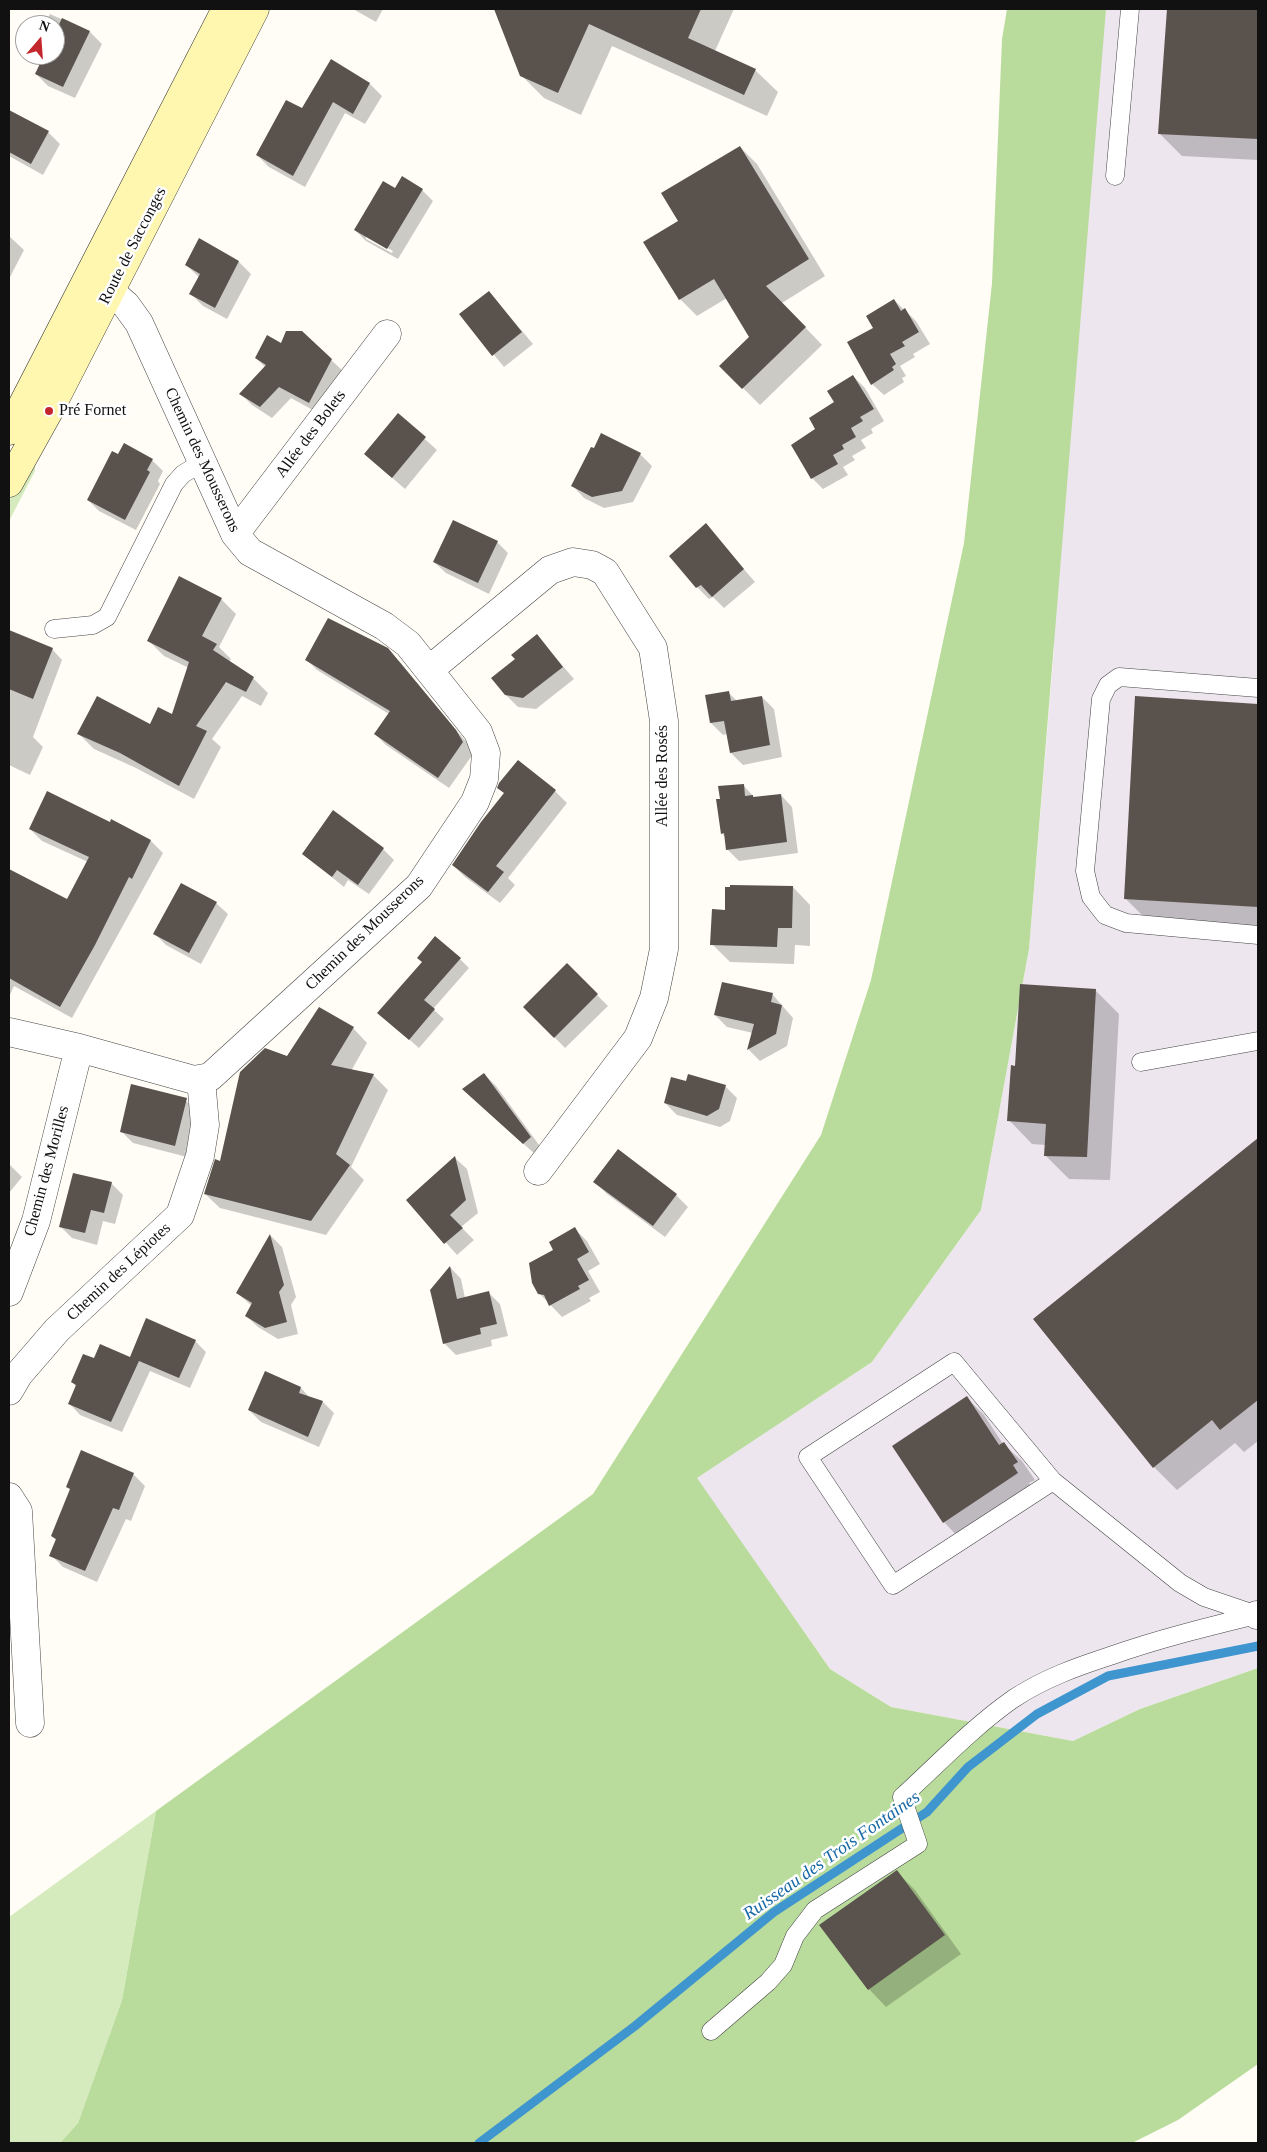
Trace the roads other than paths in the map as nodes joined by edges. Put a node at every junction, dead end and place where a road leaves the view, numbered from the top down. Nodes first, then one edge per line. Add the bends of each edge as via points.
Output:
1 (226, 9) edge
2 (255, 9) edge
3 (1130, 9) edge
4 (1115, 176) dead end
5 (110, 291) junction
6 (387, 334) dead end
7 (9, 431) edge
8 (202, 463) junction
9 (9, 482) edge
10 (235, 534) junction
11 (54, 629) dead end
12 (429, 670) junction
13 (1258, 688) edge
14 (1258, 935) edge
15 (9, 1032) edge
16 (1258, 1041) edge
17 (79, 1048) junction
18 (1142, 1062) dead end
19 (201, 1079) junction
20 (538, 1171) dead end
21 (9, 1292) edge
22 (9, 1391) edge
23 (1053, 1481) junction
24 (9, 1497) edge
25 (1257, 1615) edge
26 (30, 1723) dead end
27 (711, 2031) dead end

1 - 7 street, Route de Sacconges
2 - 5 street, Route de Sacconges
3 - 4 lane
5 - 8 street, Chemin des Mousserons via 139,323
5 - 9 street, Route de Sacconges
6 - 10 street, Allée des Bolets
8 - 10 street, Chemin des Mousserons
8 - 11 lane via 183,474 174,484 107,617 93,625
10 - 12 street, Chemin des Mousserons via 250,552 384,626 408,644
12 - 19 street, Chemin des Mousserons via 478,732 486,753 484,779 475,802 419,886 210,1077
12 - 20 street, Allée des Rosés via 550,570 573,562 592,565 605,572 653,648 664,731 664,949 654,998 638,1038
13 - 14 lane via 1119,677 1108,685 1101,699 1085,871 1091,897 1100,909 1105,915 1126,923
15 - 17 street
16 - 18 lane
17 - 19 street via 165,1073
17 - 21 street, Chemin des Morilles via 36,1221
19 - 22 street, Chemin des Lépiotes via 205,1125 200,1156 180,1215 57,1330 19,1374
23 - 23 lane via 954,1362 808,1457 893,1585
23 - 25 lane via 1180,1583 1204,1597
24 - 26 street via 18,1511
25 - 27 lane via 1156,1640 1048,1678 1013,1699 902,1797 918,1844 815,1910 795,1936 783,1965

